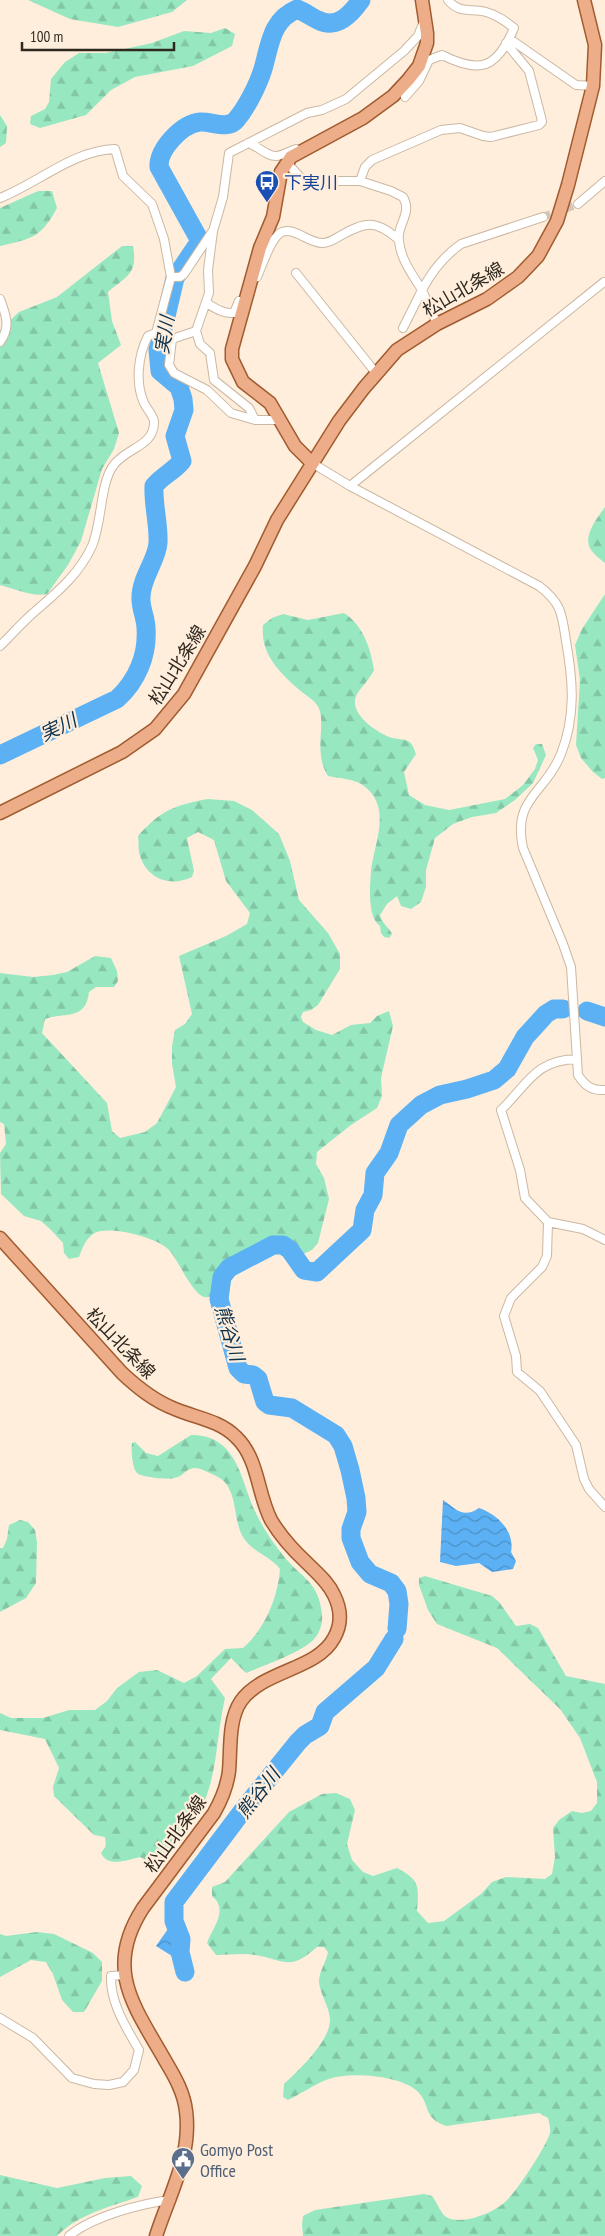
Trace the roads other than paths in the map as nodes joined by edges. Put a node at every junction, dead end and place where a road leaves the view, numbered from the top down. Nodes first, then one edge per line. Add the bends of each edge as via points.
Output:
1 (422, 0) edge
2 (448, 0) edge
3 (584, 0) edge
4 (425, 19) junction
5 (508, 41) junction
6 (422, 68) junction
7 (593, 86) junction
8 (405, 97) dead end
9 (248, 143) junction
10 (303, 151) junction
11 (287, 163) junction
12 (360, 181) junction
13 (605, 181) edge
14 (0, 198) edge
15 (578, 204) tunnel mouth
16 (544, 217) tunnel mouth
17 (213, 231) junction
18 (398, 239) junction
19 (296, 273) dead end
20 (175, 277) junction
21 (604, 282) dead end
22 (250, 284) junction
23 (422, 290) junction
24 (0, 299) edge
25 (206, 303) junction
26 (244, 303) junction
27 (438, 324) junction
28 (403, 328) dead end
29 (196, 331) junction
30 (158, 334) junction
31 (171, 339) junction
32 (0, 342) edge
33 (376, 373) junction
34 (255, 420) junction
35 (281, 420) junction
36 (312, 463) junction
37 (350, 486) junction
38 (0, 646) edge
39 (0, 813) edge
40 (576, 1058) junction
41 (605, 1090) edge
42 (548, 1222) junction
43 (0, 1238) edge
44 (605, 1240) edge
45 (605, 1507) edge
46 (124, 1975) junction
47 (0, 2018) edge
48 (171, 2200) junction
49 (69, 2236) edge
50 (156, 2236) edge

1 - 4 main road
2 - 5 street via 460,10 484,11 502,19 514,28
3 - 7 main road, 松山北条線 via 596,45
4 - 6 main road
4 - 9 street via 418,36 404,51 346,99 307,113
5 - 6 street via 495,60 476,67 442,55 429,60
5 - 7 street via 576,85
5 - 12 street via 530,71 542,122 539,125 491,137 460,128 441,130 372,160 365,167
6 - 8 street via 419,81
6 - 10 main road via 393,96 363,118
7 - 27 main road, 松山北条線 via 557,221 538,256 518,277 487,299
9 - 10 street via 277,156 295,149
9 - 17 street via 229,152 223,197
10 - 11 main road
11 - 12 street via 301,178 310,181
11 - 22 main road via 281,172 273,217
12 - 18 street via 403,197 408,209
13 - 15 street
14 - 20 street via 79,158 99,150 115,149 123,176 152,204
16 - 23 street via 461,244 439,263
17 - 20 street via 200,252
17 - 25 street
18 - 22 street via 378,225 368,224 329,243 320,244 282,232 275,237 256,279
18 - 23 street via 405,263
19 - 33 street
20 - 30 street
21 - 37 street
22 - 26 main road
23 - 27 street
23 - 28 street
24 - 32 street via 8,318
25 - 26 street via 230,313 234,312 239,301
25 - 29 street
26 - 35 main road via 232,359 243,382 270,403
27 - 33 main road, 松山北条線 via 397,350
29 - 31 street
29 - 34 street via 200,344 210,353 214,380 249,408
30 - 31 street
30 - 38 street via 148,336 141,350 138,368 144,402 154,420 151,435 147,442 114,464 107,476 92,547 71,580
31 - 34 street via 169,365 174,374 207,390 231,413
33 - 36 main road, 松山北条線
34 - 35 street
35 - 36 main road via 295,446
36 - 37 street
36 - 39 main road, 松山北条線 via 277,520 184,694 168,716 122,752
37 - 40 street via 532,582 551,594 560,606 574,695 572,717 561,754 553,771 523,811 519,832 522,848 571,968
40 - 41 street via 578,1075 585,1086
40 - 42 street via 561,1059 536,1071 501,1110 520,1170 525,1198
42 - 44 street via 583,1230
42 - 45 street via 547,1256 542,1267 511,1298 504,1316 516,1356 517,1372 540,1391 576,1445 588,1489
43 - 46 main road, 松山北条線 via 141,1391 176,1410 215,1422 238,1438 253,1463 274,1525 287,1544 328,1585 338,1607 338,1631 325,1650 260,1684 241,1700 232,1727 229,1770 222,1798 135,1920 125,1947
46 - 47 street via 111,1976 110,1990 139,2050 134,2070 123,2082 109,2086 72,2078 33,2038
46 - 48 main road, 松山北条線 via 138,2013 176,2078 186,2110 186,2146
48 - 49 street via 149,2202 114,2214 75,2230
48 - 50 main road, 松山北条線

